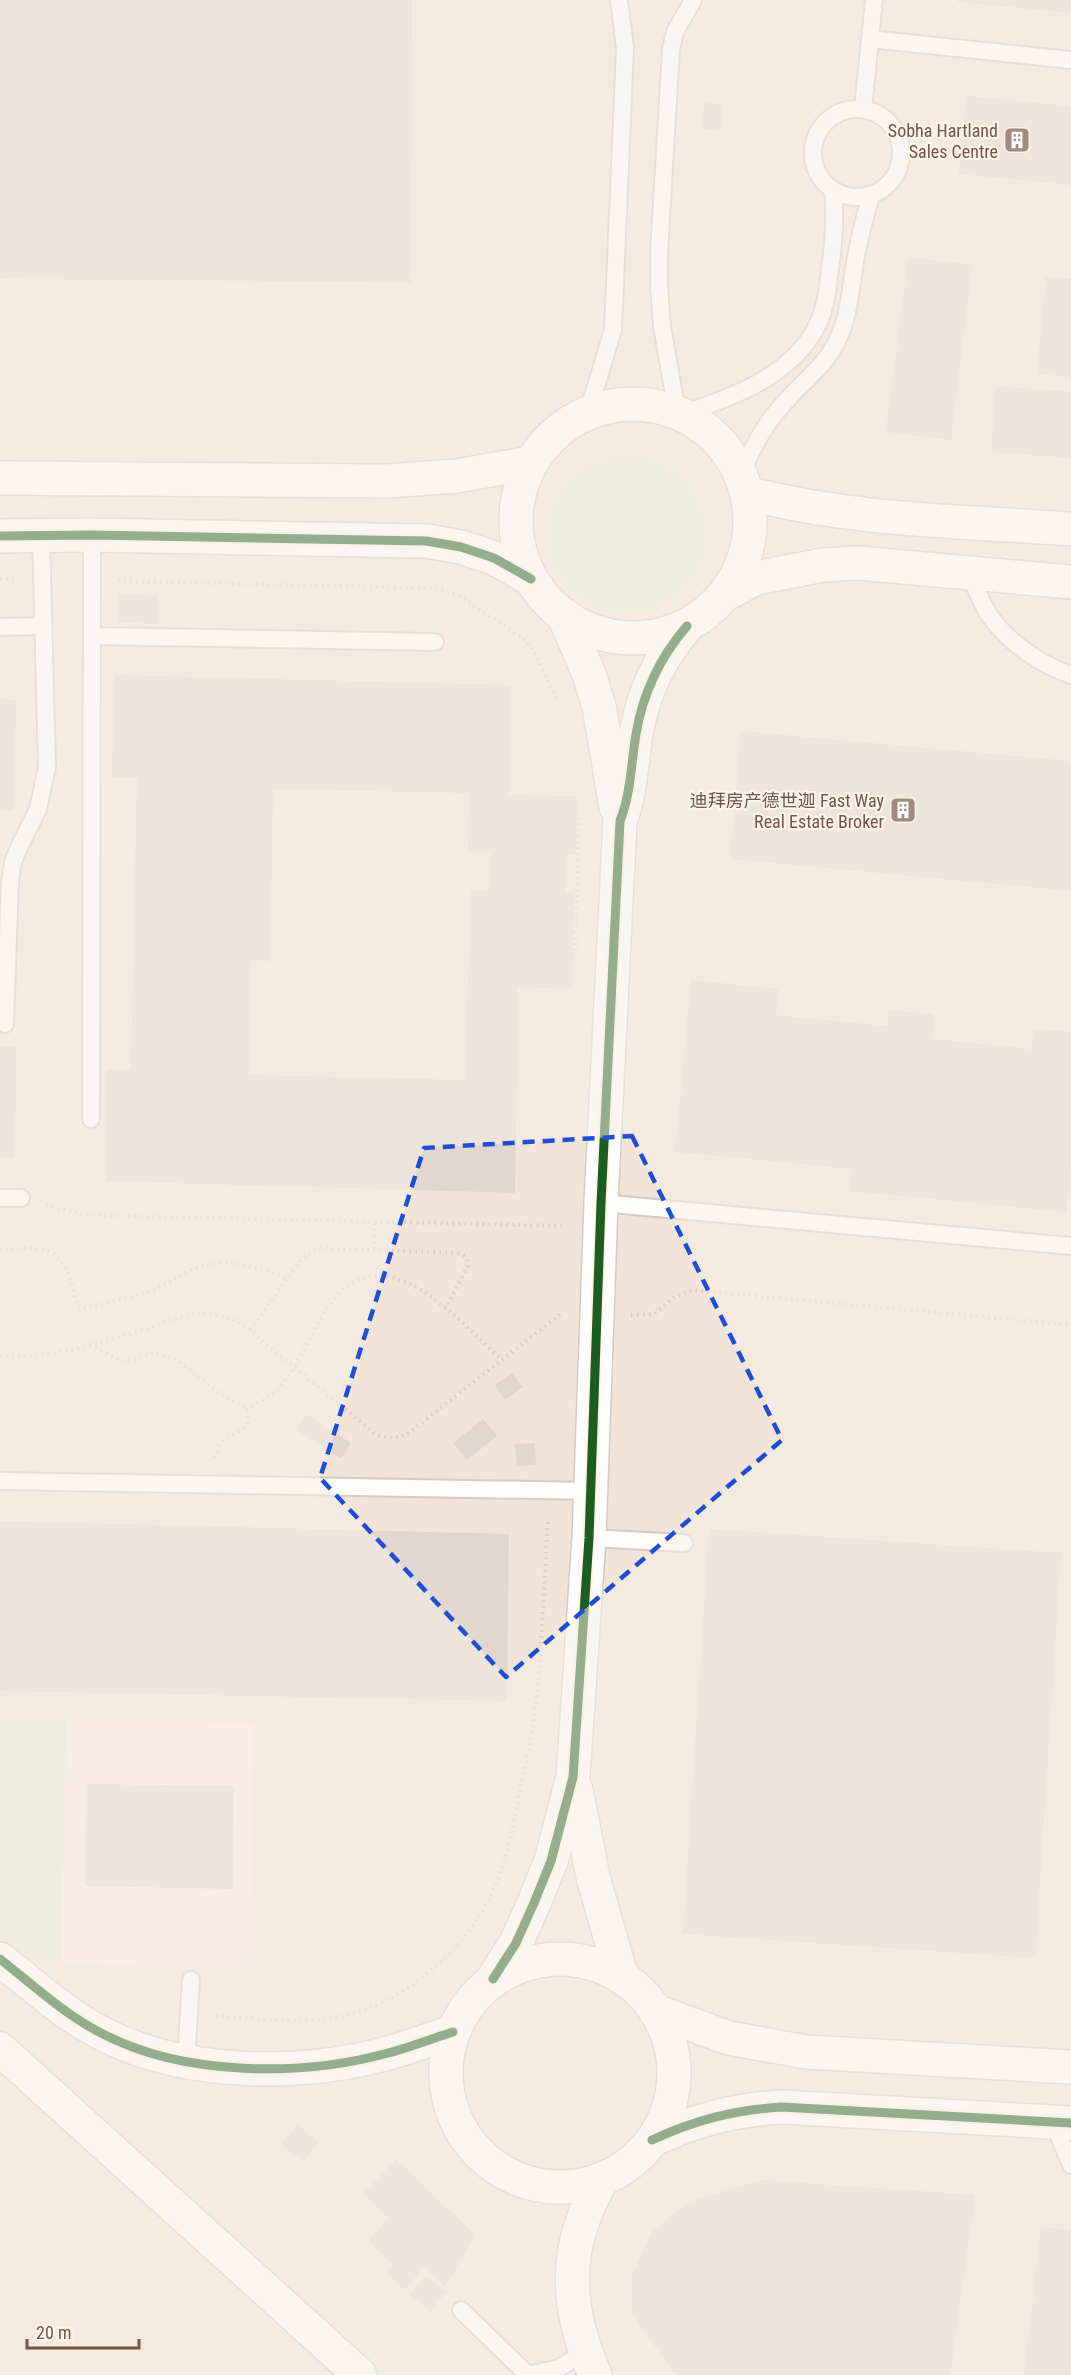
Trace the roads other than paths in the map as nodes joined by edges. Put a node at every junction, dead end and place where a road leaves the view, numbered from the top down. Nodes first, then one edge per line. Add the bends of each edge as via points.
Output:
1 (620, 0) edge
2 (693, 0) edge
3 (874, 0) edge
4 (870, 39) junction
5 (1071, 60) edge
6 (863, 109) junction
7 (833, 191) junction
8 (871, 196) junction
9 (588, 412) junction
10 (679, 413) junction
11 (530, 463) junction
12 (0, 478) edge
13 (744, 484) junction
14 (1071, 529) edge
15 (41, 535) junction
16 (92, 535) junction
17 (0, 536) edge
18 (969, 573) junction
19 (531, 579) junction
20 (1071, 582) edge
21 (726, 594) junction
22 (564, 616) junction
23 (44, 626) junction
24 (687, 626) junction
25 (0, 627) edge
26 (92, 636) junction
27 (435, 642) dead end
28 (1071, 675) edge
29 (620, 821) junction
30 (5, 1024) dead end
31 (91, 1119) dead end
32 (0, 1198) edge
33 (21, 1198) road end
34 (601, 1203) junction
35 (1071, 1246) edge
36 (0, 1481) edge
37 (591, 1491) junction
38 (589, 1538) junction
39 (684, 1543) dead end
40 (573, 1777) junction
41 (0, 1959) edge
42 (622, 1978) junction
43 (493, 1979) junction
44 (191, 1980) dead end
45 (655, 2011) junction
46 (453, 2031) junction
47 (0, 2049) edge
48 (186, 2061) junction
49 (1071, 2067) edge
50 (1062, 2122) edge
51 (652, 2140) junction
52 (1071, 2165) edge
53 (603, 2178) junction
54 (461, 2310) dead end
55 (590, 2363) edge
56 (360, 2375) edge
57 (528, 2375) edge

1 - 9 lane via 625,48 613,330
2 - 10 lane via 678,24 670,49 659,252 662,326
3 - 4 lane
4 - 5 lane
4 - 6 lane
6 - 7 lane via 834,115 815,137 814,167
6 - 8 lane via 887,120 901,143 899,169 883,190
7 - 8 lane via 845,196
7 - 10 lane via 835,240 826,302 816,328 803,346 766,378 728,397
8 - 13 lane via 842,331 821,366 765,426 750,452
9 - 10 street via 617,405 647,404
9 - 11 street via 565,425
10 - 13 street via 717,439 731,456
11 - 12 street via 457,476 387,482
11 - 19 street via 519,491 515,521 519,551
13 - 14 street via 779,502 859,514
13 - 21 street via 751,519 749,546
15 - 16 street
15 - 17 street
15 - 23 lane
16 - 19 street via 426,541 494,558
16 - 26 lane
18 - 20 street
18 - 21 street via 858,563 823,565 756,578
18 - 28 lane via 989,614 1009,637 1030,655
19 - 22 street
21 - 24 street
22 - 24 street via 593,632 625,638 657,636
22 - 29 street via 599,706
23 - 25 lane
23 - 30 lane via 47,767 38,809 20,845 10,881
24 - 29 street via 671,644 644,702
26 - 27 lane
26 - 31 lane
29 - 34 street
32 - 33 lane
34 - 35 lane
34 - 37 street
36 - 37 lane
37 - 38 street
38 - 39 lane
38 - 40 street
40 - 42 street via 593,1877
40 - 43 street via 550,1862 534,1903
41 - 48 street via 102,2034 125,2045
42 - 43 street via 598,1965 571,1959 517,1966
42 - 45 street
43 - 46 street via 476,1994
44 - 48 lane
45 - 49 street via 729,2038 767,2047
45 - 51 street via 668,2035 674,2062 673,2090
46 - 48 street via 387,2054 327,2065 266,2069
46 - 53 street via 445,2079 449,2103 471,2145 489,2162 532,2183 580,2185
47 - 56 street
50 - 51 street via 781,2107 715,2116
50 - 52 lane
51 - 53 street via 622,2169
53 - 55 street via 588,2202 579,2229 571,2284 574,2312
54 - 57 lane
55 - 57 lane

